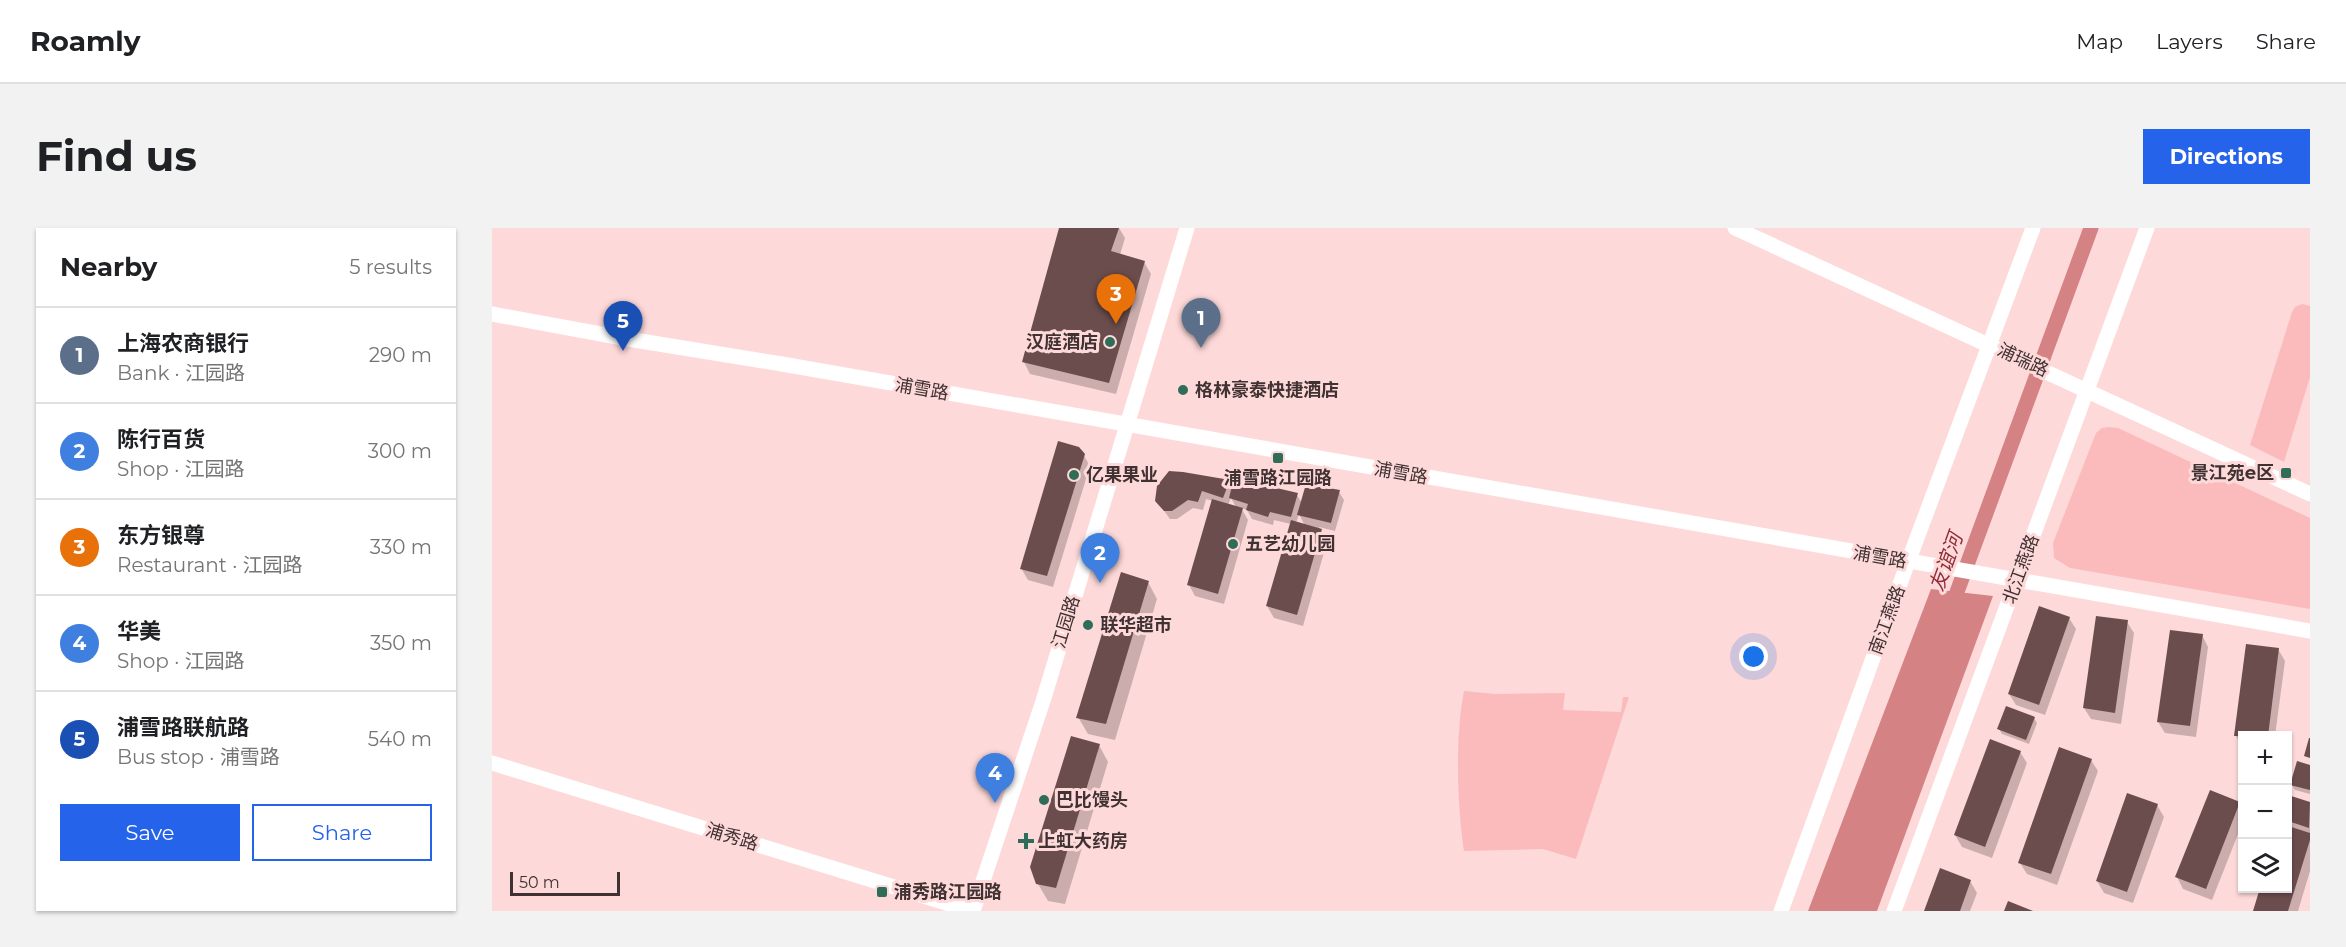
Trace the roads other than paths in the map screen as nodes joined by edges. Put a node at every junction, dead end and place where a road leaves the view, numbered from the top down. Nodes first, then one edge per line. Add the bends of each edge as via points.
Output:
1 (1186, 228) edge
2 (1735, 228) edge
3 (2033, 228) edge
4 (2147, 228) edge
5 (492, 314) edge
6 (1989, 345) junction
7 (2088, 390) junction
8 (1126, 425) junction
9 (2310, 494) edge
10 (1908, 562) junction
11 (2016, 581) junction
12 (2310, 631) edge
13 (492, 763) edge
14 (973, 911) edge
15 (1781, 911) edge
16 (1894, 911) edge

1 - 8 street, 江园路
2 - 6 street, 浦瑞路
3 - 6 street, 南江燕路
4 - 7 street, 北江燕路
5 - 8 street, 浦雪路
6 - 7 street, 浦瑞路
6 - 10 street, 南江燕路
7 - 9 street, 浦瑞路
7 - 11 street, 北江燕路
8 - 10 street, 浦雪路
8 - 14 street, 江园路 via 1043,701
10 - 11 street, 浦雪路
10 - 15 street, 南江燕路
11 - 12 street, 浦雪路
11 - 16 street, 北江燕路
13 - 14 street, 浦秀路

